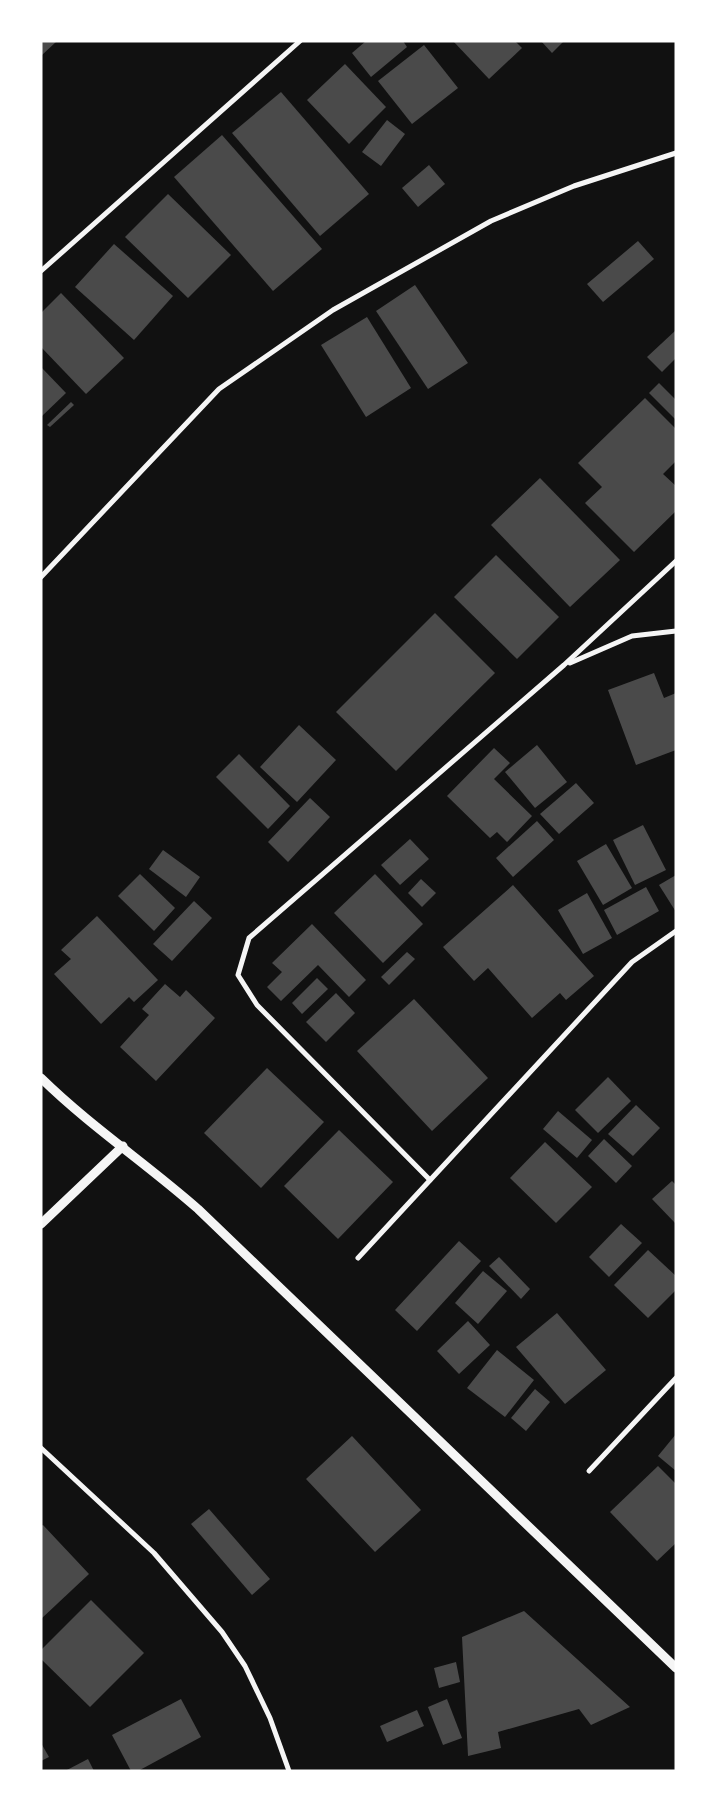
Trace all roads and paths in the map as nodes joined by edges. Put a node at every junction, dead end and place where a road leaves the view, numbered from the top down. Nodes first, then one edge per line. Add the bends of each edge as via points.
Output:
1 (300, 41) edge
2 (676, 153) edge
3 (41, 271) edge
4 (676, 561) edge
5 (41, 577) edge
6 (676, 631) edge
7 (564, 665) junction
8 (676, 931) edge
9 (41, 1078) edge
10 (123, 1146) junction
11 (430, 1180) junction
12 (41, 1224) edge
13 (358, 1258) dead end
14 (676, 1378) edge
15 (41, 1448) edge
16 (589, 1472) dead end
17 (676, 1668) edge
18 (290, 1771) edge

1 - 3 street
2 - 5 street via 574,186 491,222 333,310 219,389
4 - 7 street
6 - 7 street via 632,636
7 - 11 street via 249,938 238,975 257,1005
8 - 11 street via 632,962
9 - 10 street
10 - 12 street
10 - 17 street via 198,1210
11 - 13 street
14 - 16 street
15 - 18 street via 154,1553 222,1632 258,1692

